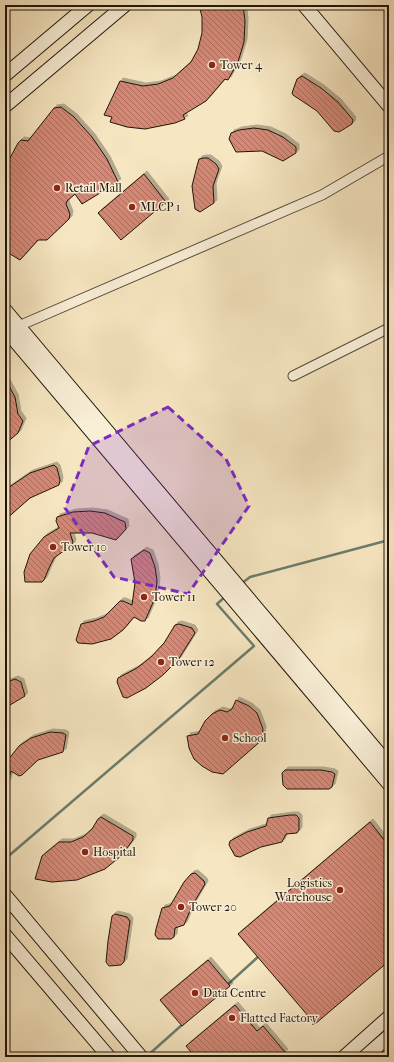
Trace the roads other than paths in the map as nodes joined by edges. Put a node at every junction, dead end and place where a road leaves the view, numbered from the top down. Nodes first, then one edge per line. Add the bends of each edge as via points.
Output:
1 (88, 5) edge
2 (125, 5) edge
3 (304, 5) edge
4 (5, 75) edge
5 (5, 106) edge
6 (389, 106) edge
7 (389, 156) edge
8 (5, 310) edge
9 (389, 328) edge
10 (10, 329) edge
11 (293, 376) dead end
12 (234, 591) junction
13 (389, 765) edge
14 (389, 784) edge
15 (5, 895) edge
16 (5, 935) edge
17 (389, 1017) edge
18 (389, 1036) edge
19 (109, 1057) edge
20 (141, 1057) edge
21 (344, 1057) edge
22 (365, 1057) edge

1 - 4 street
2 - 5 street
3 - 6 street
7 - 10 street via 322,195
8 - 10 street
9 - 11 street
10 - 12 street
12 - 13 street
12 - 14 street
15 - 20 street
16 - 19 street
17 - 21 street
18 - 22 street

